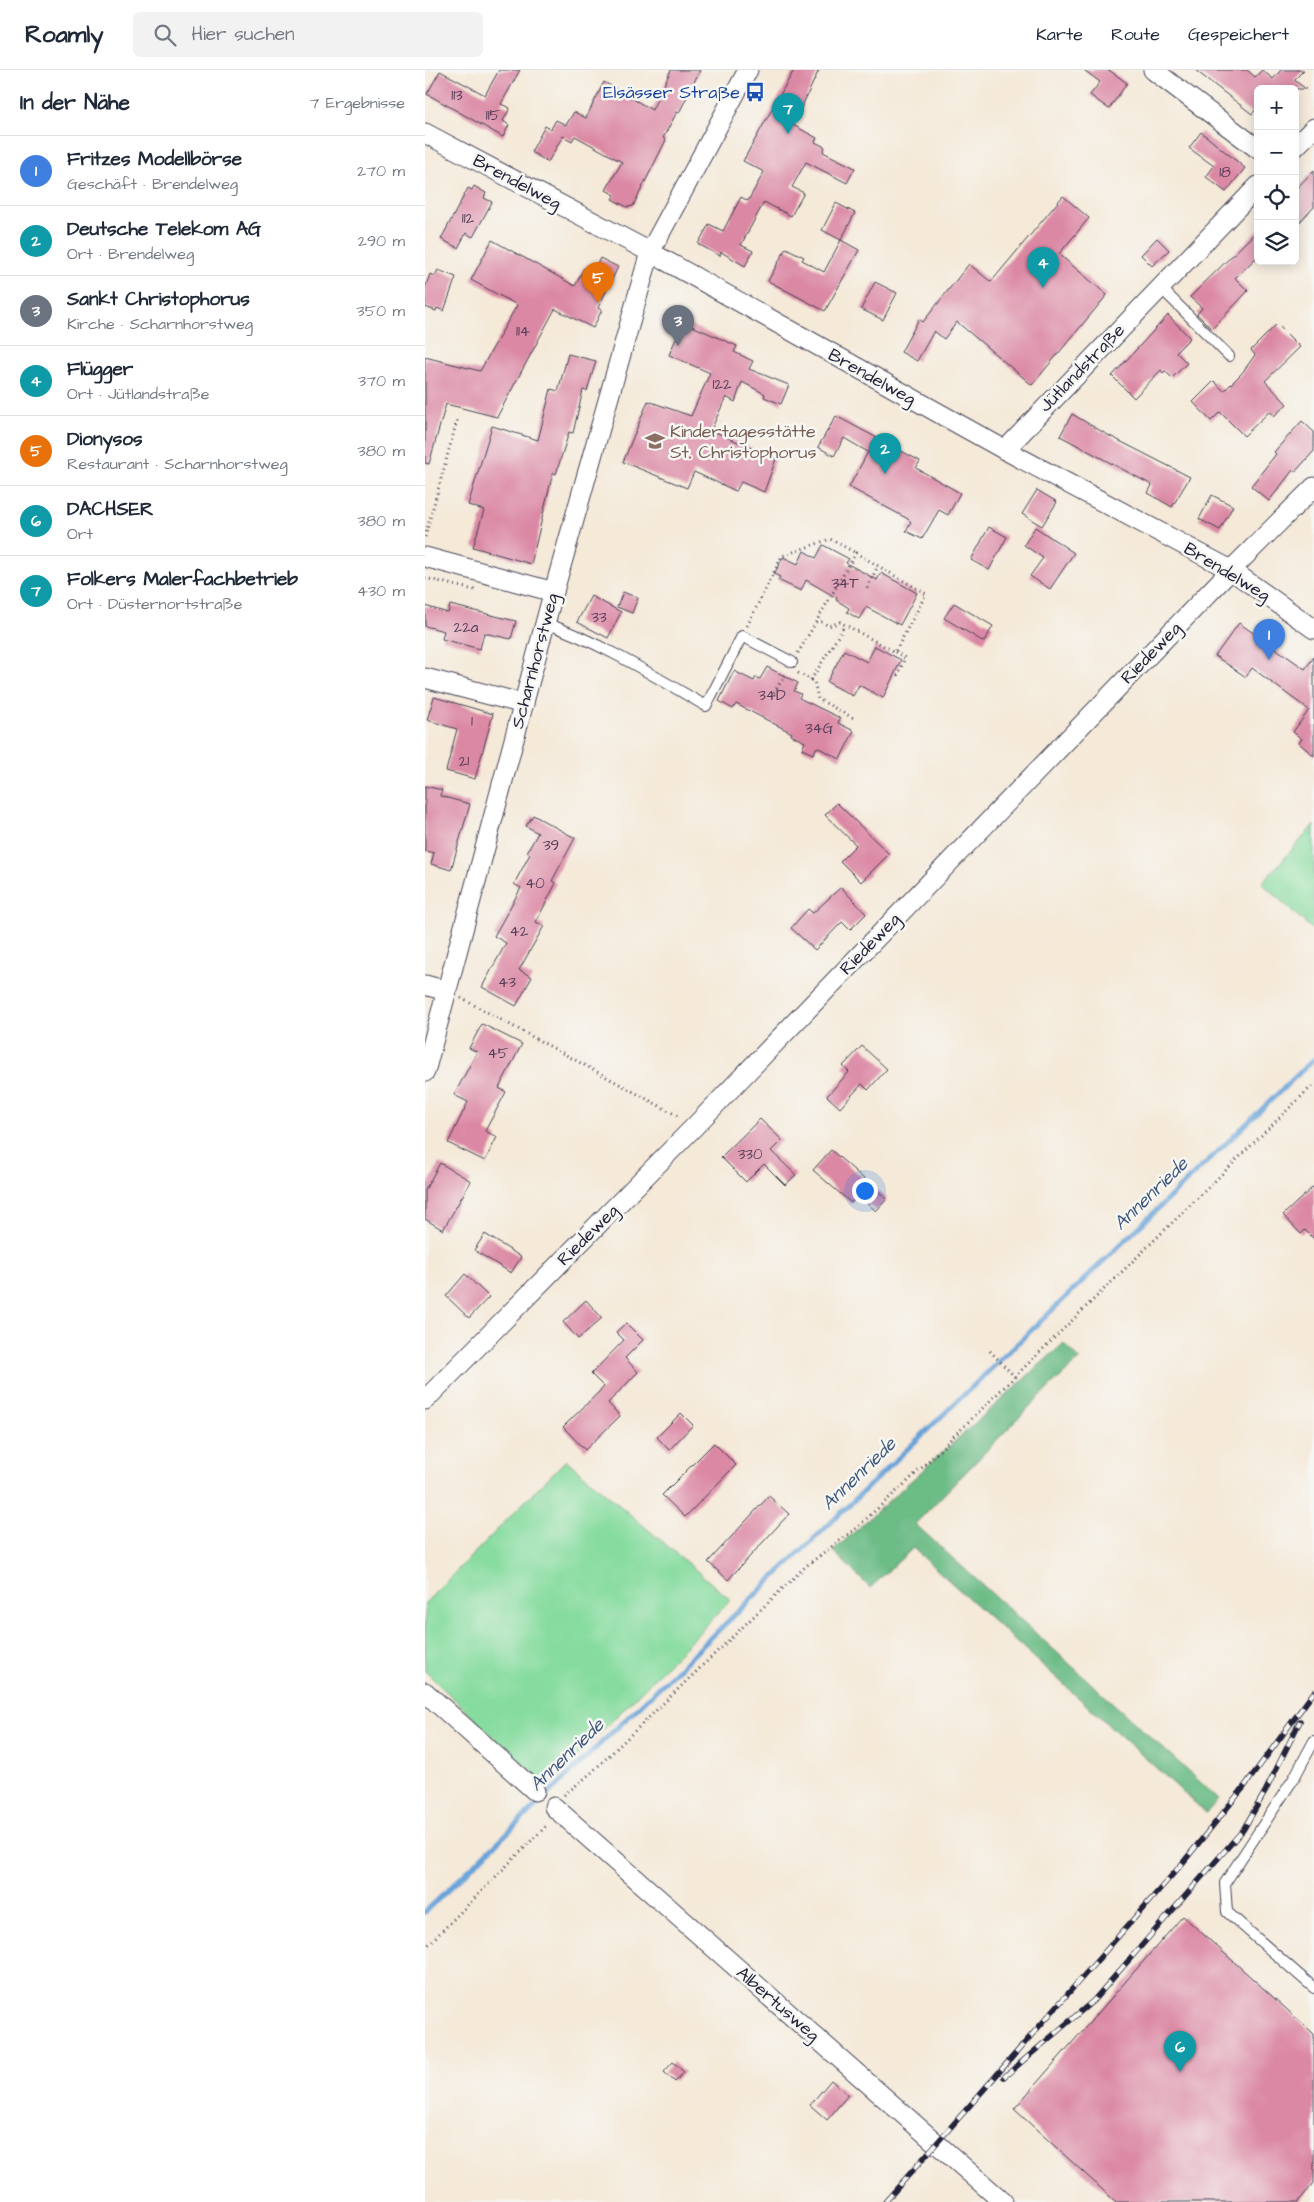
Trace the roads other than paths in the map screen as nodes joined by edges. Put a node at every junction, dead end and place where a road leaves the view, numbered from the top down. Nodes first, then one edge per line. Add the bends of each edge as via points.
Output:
1 (748, 70) edge
2 (1153, 70) edge
3 (1314, 128) edge
4 (425, 133) edge
5 (1299, 143) edge
6 (1254, 146) edge
7 (1254, 190) edge
8 (650, 252) junction
9 (1159, 287) junction
10 (1229, 356) dead end
11 (1005, 450) junction
12 (1314, 487) edge
13 (425, 558) edge
14 (1231, 570) junction
15 (554, 592) junction
16 (545, 623) junction
17 (1314, 629) edge
18 (790, 665) road end
19 (425, 678) edge
20 (524, 704) junction
21 (425, 985) edge
22 (447, 991) junction
23 (425, 1072) edge
24 (425, 1400) edge
25 (425, 1692) edge
26 (1314, 1741) edge
27 (535, 1791) dead end
28 (556, 1809) road end
29 (1314, 1988) edge
30 (1003, 2202) edge

1 - 8 street, Scharnhorstweg
2 - 6 street
3 - 5 street
4 - 8 street, Brendelweg
7 - 9 street, Jütlandstraße
8 - 11 street, Brendelweg
8 - 15 street, Scharnhorstweg
9 - 10 lane
9 - 11 street, Jütlandstraße
11 - 14 street, Brendelweg
12 - 14 street, Riedeweg
13 - 15 street
14 - 17 street, Brendelweg
14 - 24 street, Riedeweg via 695,1126
15 - 16 street, Scharnhorstweg
16 - 18 lane via 618,656 706,706 742,636
16 - 20 street, Scharnhorstweg
19 - 20 street
20 - 22 street, Scharnhorstweg
21 - 22 street
22 - 23 street, Scharnhorstweg
25 - 27 street
26 - 29 lane via 1294,1778 1225,1883 1227,1912
28 - 30 street, Albertusweg

